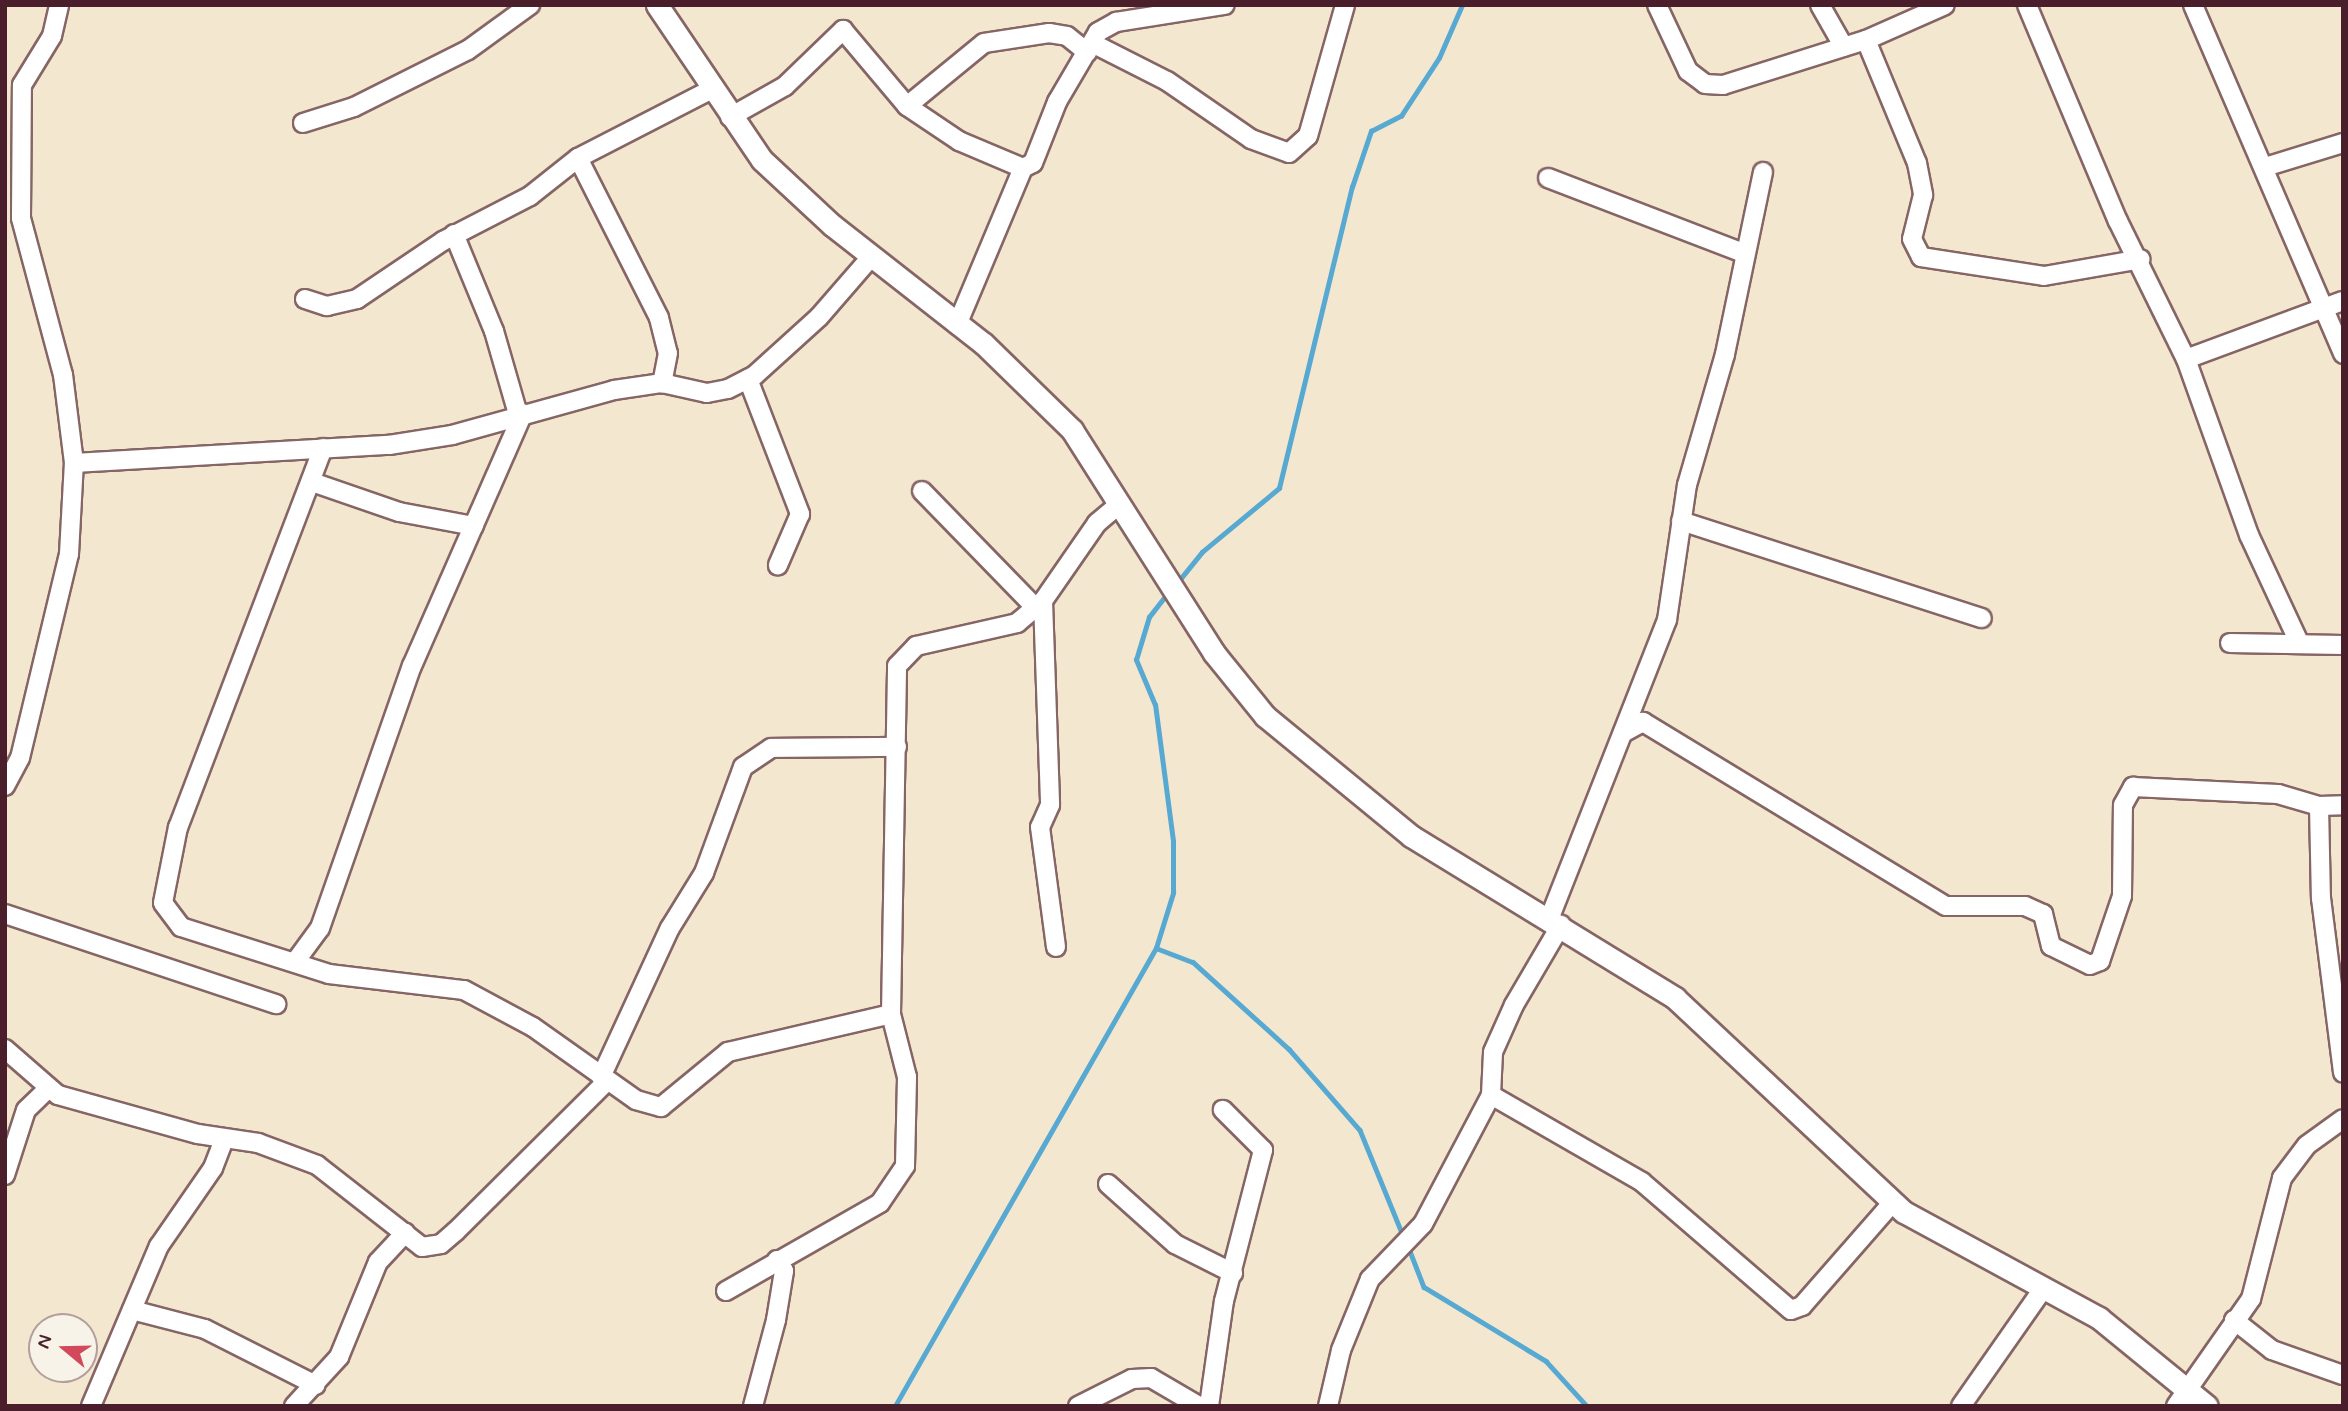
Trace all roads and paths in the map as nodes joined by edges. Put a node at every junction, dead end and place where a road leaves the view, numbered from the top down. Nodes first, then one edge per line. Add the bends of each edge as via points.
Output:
1 (59, 5) edge
2 (530, 5) edge
3 (657, 5) edge
4 (1345, 5) edge
5 (1657, 5) edge
6 (1820, 5) edge
7 (1945, 5) edge
8 (2027, 5) edge
9 (2193, 5) edge
10 (1219, 6) edge
11 (1866, 40) junction
12 (1844, 47) junction
13 (1089, 48) junction
14 (22, 85) junction
15 (714, 88) junction
16 (5, 94) edge
17 (907, 106) junction
18 (730, 117) junction
19 (303, 123) dead end
20 (2343, 143) edge
21 (578, 159) junction
22 (2265, 167) junction
23 (1023, 168) junction
24 (1763, 172) dead end
25 (1548, 178) dead end
26 (454, 234) junction
27 (1743, 253) junction
28 (871, 257) junction
29 (2141, 259) junction
30 (305, 299) dead end
31 (2343, 301) edge
32 (2326, 311) junction
33 (957, 325) junction
34 (2343, 354) edge
35 (2186, 359) junction
36 (748, 379) junction
37 (662, 383) junction
38 (520, 413) junction
39 (323, 448) junction
40 (74, 463) junction
41 (312, 482) junction
42 (922, 491) dead end
43 (1120, 504) junction
44 (1681, 521) junction
45 (474, 526) junction
46 (778, 565) dead end
47 (1039, 604) junction
48 (1982, 618) dead end
49 (2299, 642) junction
50 (2230, 643) dead end
51 (2343, 645) edge
52 (1623, 733) junction
53 (897, 747) junction
54 (5, 786) edge
55 (2343, 805) edge
56 (2319, 806) junction
57 (5, 914) edge
58 (1555, 921) junction
59 (1056, 947) dead end
60 (2335, 955) edge
61 (295, 962) junction
62 (275, 1004) dead end
63 (891, 1014) junction
64 (5, 1049) edge
65 (2343, 1073) edge
66 (604, 1079) junction
67 (47, 1090) junction
68 (1491, 1095) junction
69 (1223, 1110) dead end
70 (2343, 1119) edge
71 (224, 1140) junction
72 (5, 1175) edge
73 (1108, 1184) dead end
74 (1893, 1202) junction
75 (405, 1233) junction
76 (777, 1260) junction
77 (1233, 1273) junction
78 (2043, 1289) junction
79 (726, 1291) dead end
80 (132, 1310) junction
81 (2234, 1320) junction
82 (2343, 1375) edge
83 (2188, 1384) junction
84 (316, 1385) junction
85 (91, 1406) edge
86 (294, 1406) edge
87 (753, 1406) edge
88 (1078, 1406) edge
89 (1199, 1406) edge
90 (1209, 1406) edge
91 (1328, 1406) edge
92 (1961, 1406) edge
93 (2176, 1406) edge
94 (2207, 1406) edge

1 - 14 street via 52,36
2 - 19 street via 468,50 425,66 354,107
3 - 15 street
4 - 13 street via 1308,136 1289,153 1251,139 1167,81
5 - 12 street via 1688,71 1705,84 1738,82
6 - 12 street
7 - 11 street
8 - 29 street via 2118,220
9 - 22 street
10 - 13 street via 1116,22
11 - 12 street
11 - 29 street via 1917,163 1923,195 1912,239 1921,257 2044,276
13 - 17 street via 1067,36 1049,33 984,43
13 - 23 street via 1033,163
14 - 16 street
14 - 40 street via 21,218 63,375
15 - 18 street
15 - 21 street
17 - 18 street via 843,30 785,86
17 - 23 street via 959,141
18 - 28 street via 762,160
20 - 22 street
21 - 26 street via 530,196
21 - 37 street via 659,318 668,353
22 - 32 street
23 - 33 street
24 - 27 street
25 - 27 street
26 - 30 street via 357,299 327,306
26 - 38 street via 494,331
27 - 44 street
28 - 33 street
28 - 36 street via 819,317
29 - 35 street
31 - 32 street
32 - 34 street
32 - 35 street
33 - 43 street via 1072,430
35 - 49 street via 2249,534
36 - 37 street via 707,393
36 - 46 street via 800,514
37 - 38 street
38 - 39 street via 452,435
38 - 45 street
39 - 40 street
39 - 41 street
40 - 54 street via 69,554 20,758
41 - 45 street via 400,512
41 - 61 street via 182,815 163,903 181,927
42 - 47 street
43 - 47 street via 1097,523
43 - 58 street via 1214,653 1265,716 1411,836
44 - 48 street
44 - 52 street via 1667,620
45 - 61 street via 407,678 320,928
47 - 53 street via 1017,624 916,646 904,654 893,679
47 - 59 street via 1049,805 1040,827
49 - 50 street
49 - 51 street
52 - 56 street via 1643,722 1946,906 2025,906 2043,914 2051,946 2090,965 2100,961 2122,896 2123,805 2133,787 2278,794
52 - 58 street
53 - 63 street
53 - 66 street via 771,748 743,767 698,886 670,928
55 - 56 street
56 - 60 street
57 - 62 street
58 - 68 street via 1493,1052
58 - 74 street via 1675,998 1723,1037
60 - 65 street
61 - 66 street via 329,974 471,992 533,1027
63 - 66 street via 729,1052 661,1107
63 - 76 street via 903,1044 910,1112 901,1179 880,1203
64 - 67 street
66 - 75 street via 441,1244 422,1247
67 - 71 street
67 - 72 street via 26,1110
68 - 74 street via 1642,1182 1791,1310 1802,1307
68 - 91 street via 1423,1224 1370,1279 1341,1350
69 - 77 street via 1263,1150
70 - 81 street via 2307,1145 2281,1178 2264,1265 2251,1299
71 - 75 street via 258,1143 317,1165
71 - 80 street via 214,1168 159,1246
73 - 77 street via 1175,1244
74 - 78 street via 1935,1234
75 - 84 street via 378,1262 339,1357
76 - 79 street
76 - 87 street via 784,1271 776,1320
77 - 90 street
78 - 83 street via 2099,1318
78 - 92 street
80 - 84 street via 205,1329
80 - 85 street
81 - 82 street via 2272,1350
81 - 83 street
83 - 93 street
83 - 94 street
84 - 86 street
88 - 89 street via 1132,1379 1151,1378

